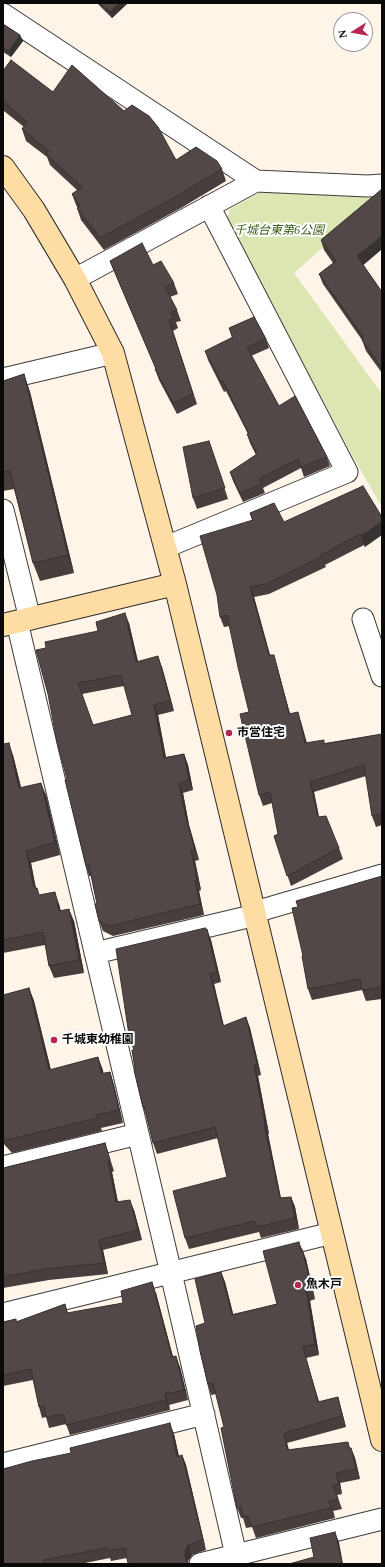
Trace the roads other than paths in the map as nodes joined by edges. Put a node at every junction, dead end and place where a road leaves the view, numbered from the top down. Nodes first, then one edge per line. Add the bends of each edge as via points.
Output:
1 (3, 14) edge
2 (3, 167) edge
3 (256, 181) junction
4 (382, 185) edge
5 (209, 206) junction
6 (75, 279) junction
7 (113, 353) junction
8 (3, 378) edge
9 (3, 510) edge
10 (166, 548) junction
11 (175, 584) junction
12 (363, 619) dead end
13 (17, 622) edge
14 (382, 676) edge
15 (382, 875) edge
16 (256, 914) junction
17 (95, 953) junction
18 (138, 1134) junction
19 (3, 1167) edge
20 (332, 1233) junction
21 (171, 1273) junction
22 (3, 1314) edge
23 (204, 1414) junction
24 (382, 1436) edge
25 (3, 1464) edge
26 (382, 1519) edge
27 (236, 1555) junction
28 (200, 1564) edge

1 - 3 street
2 - 6 street via 34,210
3 - 4 street
3 - 5 street
5 - 6 street
5 - 10 street via 347,472
6 - 7 street
7 - 8 street
7 - 10 street
9 - 13 street
10 - 11 street
11 - 13 street
11 - 16 street
12 - 14 street
13 - 17 street
15 - 16 street
16 - 17 street
16 - 20 street
17 - 18 street
18 - 19 street
18 - 21 street
20 - 21 street
20 - 24 street
21 - 22 street
21 - 23 street
23 - 25 street
23 - 27 street
26 - 27 street
27 - 28 street

